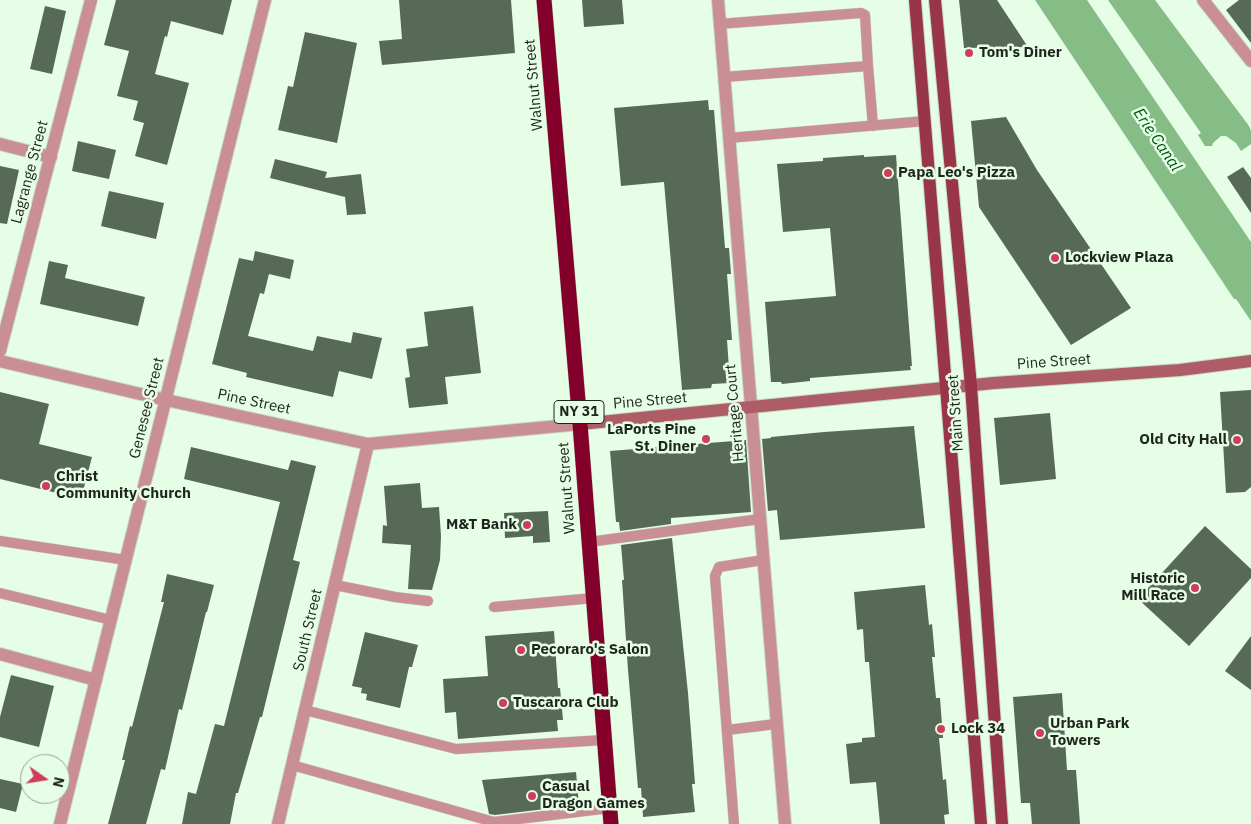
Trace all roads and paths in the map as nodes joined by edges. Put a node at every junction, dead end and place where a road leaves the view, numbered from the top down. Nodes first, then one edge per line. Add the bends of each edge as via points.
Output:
1 (91, 0) edge
2 (265, 0) edge
3 (544, 0) edge
4 (718, 0) edge
5 (915, 0) edge
6 (935, 0) edge
7 (1202, 0) edge
8 (720, 24) junction
9 (1251, 61) edge
10 (868, 66) junction
11 (724, 77) junction
12 (925, 121) junction
13 (873, 126) junction
14 (729, 138) junction
15 (0, 144) edge
16 (51, 157) junction
17 (0, 351) edge
18 (0, 361) edge
19 (1245, 363) edge
20 (970, 386) junction
21 (946, 388) junction
22 (166, 400) junction
23 (750, 408) junction
24 (580, 424) junction
25 (368, 444) junction
26 (760, 519) junction
27 (0, 541) edge
28 (589, 542) junction
29 (126, 560) junction
30 (763, 560) junction
31 (335, 585) junction
32 (0, 594) edge
33 (594, 598) junction
34 (428, 601) dead end
35 (494, 607) dead end
36 (111, 620) junction
37 (0, 654) edge
38 (96, 680) junction
39 (305, 710) junction
40 (776, 724) junction
41 (727, 730) junction
42 (604, 740) junction
43 (292, 766) junction
44 (610, 808) junction
45 (60, 824) edge
46 (278, 824) edge
47 (611, 824) edge
48 (734, 824) edge
49 (785, 824) edge
50 (982, 824) edge
51 (1002, 824) edge

1 - 16 street, Lagrange Street
2 - 22 street, Genesee Street
3 - 24 highway, Walnut Street / NY 31
4 - 8 street, Heritage Court
5 - 12 main road, Main Street
6 - 20 main road, Main Street
7 - 9 street
8 - 10 lane via 861,13 865,15
8 - 11 street, Heritage Court
10 - 11 lane
10 - 13 lane
11 - 14 street, Heritage Court
12 - 13 lane
12 - 21 main road, Main Street
13 - 14 lane
14 - 23 street, Heritage Court
15 - 16 street
16 - 17 street, Lagrange Street
18 - 22 street, Pine Street
19 - 20 street, Pine Street
20 - 21 street, Pine Street
20 - 51 main road, Main Street
21 - 23 street, Pine Street
21 - 50 main road, Main Street
22 - 25 street, Pine Street
22 - 29 street, Genesee Street
23 - 24 street, Pine Street
23 - 26 street, Heritage Court
24 - 25 street, Pine Street
24 - 28 highway, Walnut Street / NY 31
25 - 31 street, South Street
26 - 28 lane
26 - 30 street, Heritage Court
27 - 29 lane
28 - 33 highway, Walnut Street / NY 31
29 - 36 street, Genesee Street
30 - 40 street, Heritage Court
30 - 41 lane via 719,567 715,576
31 - 34 lane
31 - 39 street, South Street
32 - 36 lane
33 - 35 lane
33 - 42 highway, Walnut Street / NY 31
36 - 38 street, Genesee Street
37 - 38 street
38 - 45 street, Genesee Street
39 - 42 lane via 456,750
39 - 43 street, South Street
40 - 41 lane
40 - 49 street, Heritage Court
41 - 48 lane
42 - 44 highway, Walnut Street / NY 31
43 - 44 lane via 494,822
43 - 46 street, South Street
44 - 47 highway, Walnut Street / NY 31

